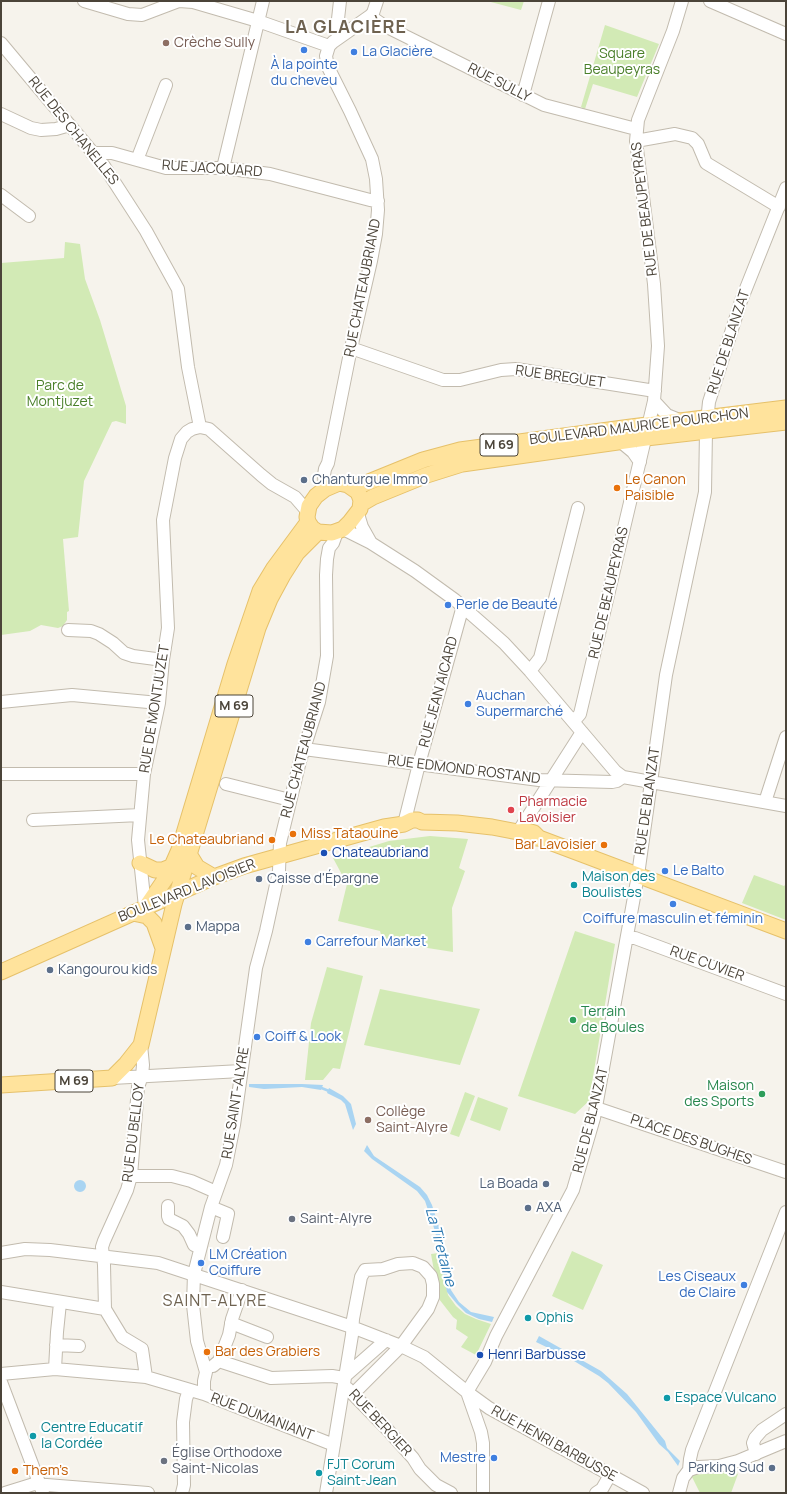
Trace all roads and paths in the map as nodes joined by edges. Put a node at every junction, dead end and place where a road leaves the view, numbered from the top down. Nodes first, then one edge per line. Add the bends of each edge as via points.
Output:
1 (84, 1) edge
2 (263, 1) edge
3 (340, 1) edge
4 (376, 1) edge
5 (549, 1) edge
6 (682, 1) edge
7 (710, 1) edge
8 (370, 16) junction
9 (258, 22) junction
10 (786, 34) edge
11 (338, 37) junction
12 (1, 43) edge
13 (329, 46) junction
14 (166, 85) dead end
15 (523, 95) junction
16 (1, 115) edge
17 (70, 124) junction
18 (636, 135) junction
19 (92, 152) junction
20 (137, 160) junction
21 (223, 168) junction
22 (786, 188) edge
23 (1, 195) edge
24 (378, 201) junction
25 (779, 207) junction
26 (29, 216) dead end
27 (351, 348) junction
28 (655, 396) junction
29 (786, 408) edge
30 (683, 421) junction
31 (786, 422) edge
32 (706, 425) junction
33 (200, 427) junction
34 (648, 431) junction
35 (621, 442) junction
36 (640, 462) junction
37 (354, 488) junction
38 (327, 489) junction
39 (294, 497) junction
40 (578, 508) dead end
41 (360, 509) junction
42 (324, 530) junction
43 (371, 543) junction
44 (463, 607) junction
45 (68, 630) dead end
46 (163, 660) junction
47 (530, 671) junction
48 (1, 702) edge
49 (159, 703) junction
50 (574, 722) junction
51 (582, 732) junction
52 (786, 737) edge
53 (304, 749) junction
54 (419, 764) junction
55 (1, 774) edge
56 (144, 774) junction
57 (623, 777) junction
58 (551, 780) junction
59 (650, 782) junction
60 (226, 784) dead end
61 (290, 800) junction
62 (765, 802) junction
63 (786, 806) edge
64 (140, 815) junction
65 (33, 820) dead end
66 (404, 824) junction
67 (518, 832) junction
68 (189, 854) junction
69 (279, 856) junction
70 (140, 863) junction
71 (173, 866) junction
72 (638, 875) junction
73 (214, 877) junction
74 (177, 894) junction
75 (139, 910) junction
76 (786, 931) edge
77 (627, 938) junction
78 (163, 948) junction
79 (1, 972) edge
80 (786, 994) edge
81 (141, 1045) junction
82 (241, 1071) junction
83 (142, 1076) junction
84 (112, 1078) junction
85 (1, 1085) edge
86 (596, 1108) junction
87 (786, 1172) edge
88 (131, 1176) junction
89 (216, 1192) junction
90 (168, 1206) dead end
91 (211, 1207) junction
92 (786, 1212) edge
93 (782, 1230) edge
94 (223, 1237) dead end
95 (200, 1247) junction
96 (1, 1253) edge
97 (103, 1257) junction
98 (194, 1274) junction
99 (242, 1290) junction
100 (1, 1292) edge
101 (60, 1302) junction
102 (105, 1309) junction
103 (232, 1323) junction
104 (352, 1326) junction
105 (267, 1337) dead end
106 (386, 1340) junction
107 (56, 1345) junction
108 (79, 1346) dead end
109 (401, 1346) junction
110 (219, 1361) junction
111 (55, 1369) junction
112 (206, 1372) junction
113 (1, 1374) edge
114 (146, 1377) junction
115 (344, 1379) junction
116 (1, 1382) edge
117 (189, 1390) junction
118 (467, 1392) junction
119 (204, 1394) junction
120 (352, 1394) junction
121 (786, 1414) edge
122 (786, 1442) edge
123 (334, 1445) junction
124 (757, 1454) junction
125 (689, 1470) junction
126 (610, 1475) junction
127 (41, 1489) edge
128 (5, 1493) edge
129 (148, 1493) edge
130 (182, 1493) edge
131 (326, 1493) edge
132 (451, 1493) edge
133 (482, 1493) edge
134 (596, 1493) edge
135 (643, 1493) edge
136 (679, 1493) edge

1 - 9 street via 128,14 142,15 179,1 193,2
2 - 9 street
3 - 11 street
4 - 8 street
5 - 15 street
6 - 18 street, RUE DE BEAUPEYRAS via 638,120
7 - 10 street
8 - 11 street
8 - 15 street, RUE SULLY via 383,25
9 - 13 street
9 - 21 street
11 - 13 street
12 - 17 street, RUE DES CHANELLES
13 - 24 street, RUE CHATEAUBRIAND via 326,56 328,67 372,159
14 - 20 street
15 - 18 street, RUE SULLY via 544,105
16 - 17 street via 41,130 56,129
17 - 19 street, RUE DES CHANELLES
18 - 25 street, RUE SULLY via 675,134 692,138 698,144 706,163
18 - 28 street, RUE DE BEAUPEYRAS via 654,284 658,346
19 - 20 street, RUE JACQUARD via 112,152
19 - 33 street, RUE DES CHANELLES via 118,186 178,289 188,367
20 - 21 street, RUE JACQUARD via 166,168
21 - 24 street, RUE JACQUARD via 270,174
22 - 25 street, RUE DE BLANZAT
23 - 26 street
24 - 27 street, RUE CHATEAUBRIAND via 376,234
25 - 32 street, RUE DE BLANZAT via 738,310 709,402
27 - 28 street, RUE BREGUET via 443,380 460,380 516,369
27 - 38 street, RUE CHATEAUBRIAND via 328,463 330,468
28 - 30 street via 667,414
28 - 34 street, RUE DE BEAUPEYRAS
29 - 32 main road, BOULEVARD MAURICE POURCHON / M 69
30 - 32 main road, BOULEVARD MAURICE POURCHON / M 69
30 - 34 main road, BOULEVARD MAURICE POURCHON / M 69
31 - 32 main road, BOULEVARD MAURICE POURCHON / M 69
32 - 34 main road, BOULEVARD MAURICE POURCHON / M 69
32 - 59 street, RUE DE BLANZAT via 705,492 669,660
33 - 39 street via 209,429 266,479
33 - 46 street, RUE DE MONTJUZET via 187,432 178,444 164,510 162,530 168,628
34 - 35 main road, BOULEVARD MAURICE POURCHON / M 69
34 - 36 street, RUE DE BEAUPEYRAS
34 - 37 main road, BOULEVARD MAURICE POURCHON / M 69 via 460,450 423,460
35 - 36 street
35 - 41 main road, BOULEVARD MAURICE POURCHON / M 69 via 462,464 373,497
36 - 50 street, RUE DE BEAUPEYRAS via 580,714
37 - 38 main road via 348,485
37 - 41 main road via 360,496
38 - 39 street
38 - 42 main road via 312,502
39 - 42 street
40 - 47 street via 540,658
41 - 42 main road, BOULEVARD MAURICE POURCHON
41 - 43 street via 362,527
42 - 43 street
42 - 53 street, RUE CHATEAUBRIAND via 327,656 319,702
42 - 68 main road, M 69 via 297,553 270,599 258,628
42 - 71 main road, M 69 via 274,568 260,591
43 - 44 street via 415,571
44 - 47 street via 504,643
44 - 54 street, RUE JEAN AICARD
45 - 46 street via 91,631 113,643 124,653
46 - 49 street, RUE DE MONTJUZET
47 - 50 street
48 - 49 street via 72,695
49 - 56 street, RUE DE MONTJUZET
50 - 51 street
51 - 57 street
51 - 58 street
52 - 62 street
53 - 54 street, RUE EDMOND ROSTAND
53 - 61 street, RUE CHATEAUBRIAND
54 - 58 street, RUE EDMOND ROSTAND
54 - 66 street, RUE JEAN AICARD
55 - 56 street
56 - 64 street, RUE DE MONTJUZET
57 - 58 street, RUE EDMOND ROSTAND via 612,782
57 - 59 street
58 - 67 street
59 - 62 street
59 - 72 street, RUE DE BLANZAT
60 - 61 street
61 - 69 street, RUE CHATEAUBRIAND
62 - 63 street
64 - 65 street
64 - 70 street, RUE DE MONTJUZET
66 - 67 main road, BOULEVARD LAVOISIER via 418,820 471,824
66 - 69 main road, BOULEVARD LAVOISIER via 364,832
67 - 72 main road, BOULEVARD LAVOISIER via 524,838 539,838
68 - 73 main road via 197,867
68 - 74 main road, M 69
69 - 73 main road, BOULEVARD LAVOISIER
69 - 82 street, RUE SAINT-ALYRE via 279,871 256,968
70 - 71 main road via 155,870
70 - 75 street, RUE DE MONTJUZET
71 - 75 main road, M 69
72 - 76 main road, BOULEVARD LAVOISIER
72 - 77 street, RUE DE BLANZAT
73 - 74 main road, BOULEVARD LAVOISIER
74 - 75 main road, BOULEVARD LAVOISIER
74 - 78 main road, M 69
75 - 78 main road via 154,923
75 - 79 main road, BOULEVARD LAVOISIER
77 - 80 street, RUE CUVIER via 635,938
77 - 86 street, RUE DE BLANZAT
78 - 81 main road, M 69
81 - 83 street, RUE DU BELLOY
81 - 84 main road, M 69
82 - 83 street
82 - 89 street, RUE SAINT-ALYRE via 226,1165
83 - 84 street
83 - 88 street, RUE DU BELLOY via 138,1087
84 - 85 main road, M 69
86 - 87 street, PLACE DES BUGHES
86 - 118 street, RUE DE BLANZAT via 573,1190
88 - 89 street via 172,1176 191,1180
88 - 97 street, RUE DU BELLOY via 104,1241
89 - 91 street, RUE SAINT-ALYRE
90 - 95 street via 169,1219 183,1226 194,1245
91 - 94 street via 228,1214
91 - 95 street, RUE SAINT-ALYRE
92 - 93 street
93 - 125 street via 692,1450
95 - 98 street, RUE SAINT-ALYRE
96 - 97 street via 25,1249
97 - 98 street via 158,1262
97 - 102 street, RUE DU BELLOY
98 - 99 street
98 - 112 street, RUE SAINT-ALYRE via 193,1305 197,1342
99 - 103 street
99 - 104 street
100 - 101 street
101 - 102 street
101 - 107 street
102 - 114 street via 122,1337 142,1349
103 - 105 street
103 - 110 street
104 - 106 street
104 - 109 street via 361,1277 365,1270 383,1269 398,1264 417,1264 428,1272 433,1284 433,1298
104 - 115 street
106 - 109 street
106 - 115 street
107 - 108 street
107 - 111 street
109 - 118 street, RUE HENRI BARBUSSE via 424,1357
109 - 120 street
110 - 112 street
110 - 115 street via 271,1378 332,1376
111 - 113 street, RUE DUMANIANT
111 - 114 street, RUE DUMANIANT
112 - 119 street, RUE SAINT-ALYRE
114 - 117 street, RUE DUMANIANT
115 - 120 street, RUE BERGIER
115 - 123 street
116 - 127 street
117 - 119 street, RUE DUMANIANT
117 - 130 street via 183,1422
118 - 126 street, RUE HENRI BARBUSSE via 488,1408
118 - 133 street via 483,1443
119 - 123 street, RUE DUMANIANT
120 - 132 street, RUE BERGIER via 436,1485
121 - 124 street via 762,1430 755,1438 753,1443
122 - 124 street
123 - 131 street
124 - 125 street via 718,1466
125 - 136 street via 683,1478
126 - 134 street via 602,1489
126 - 135 street, RUE HENRI BARBUSSE
127 - 128 street via 34,1484
127 - 129 street

